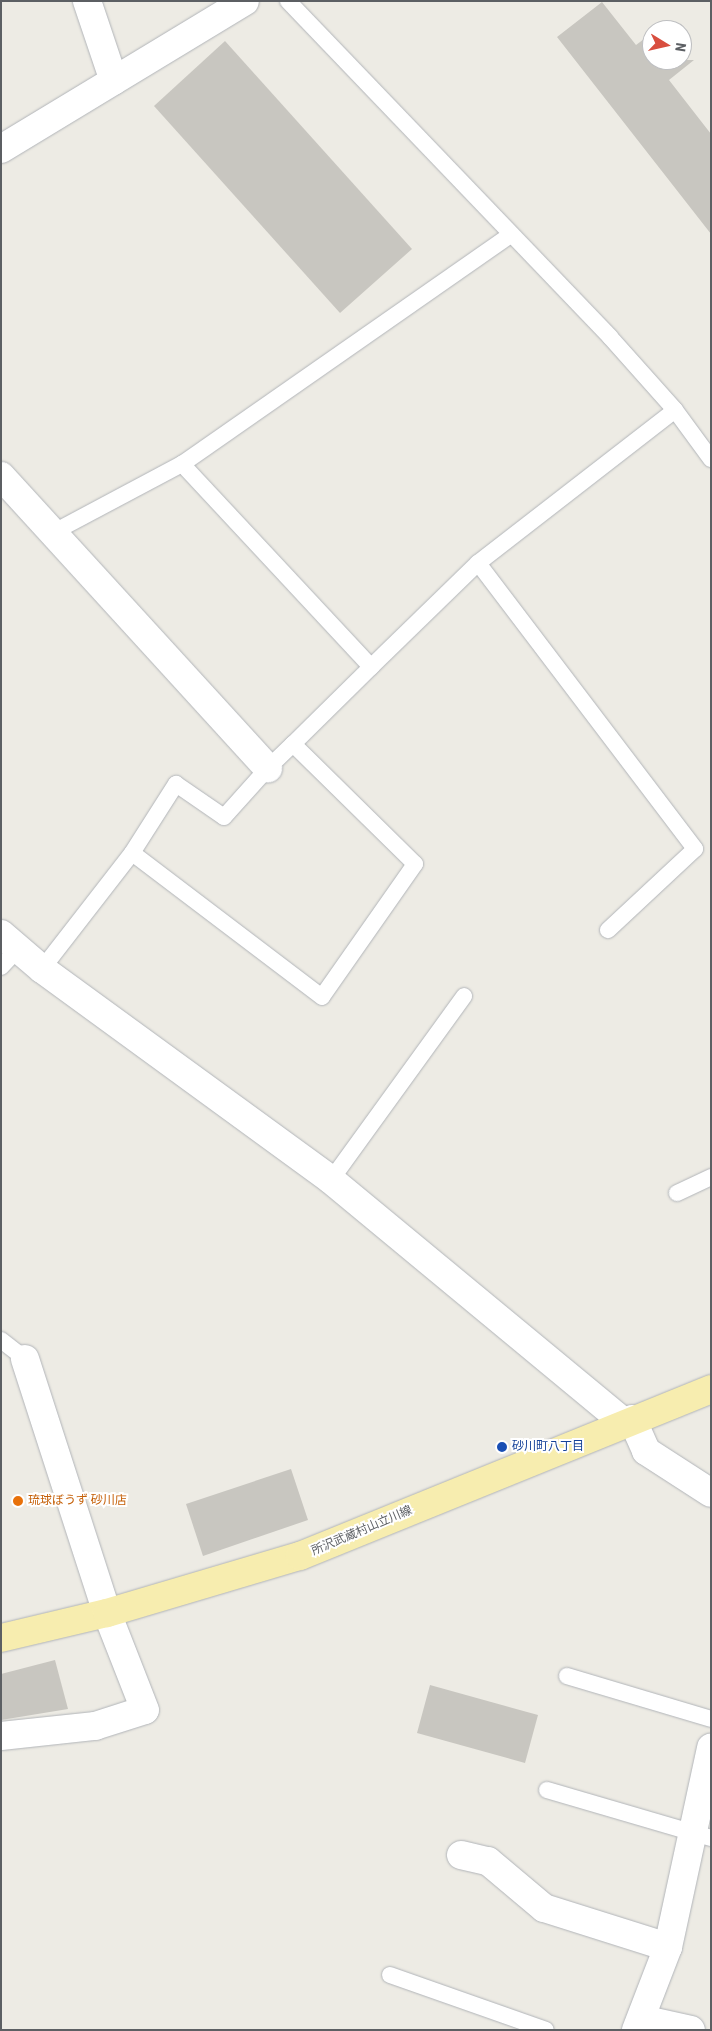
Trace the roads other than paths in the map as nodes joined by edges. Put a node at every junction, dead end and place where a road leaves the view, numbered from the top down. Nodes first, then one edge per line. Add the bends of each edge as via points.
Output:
1 (87, 1) edge
2 (245, 1) edge
3 (288, 1) edge
4 (114, 81) junction
5 (1, 149) edge
6 (510, 234) junction
7 (675, 410) junction
8 (711, 460) edge
9 (182, 464) junction
10 (1, 476) edge
11 (54, 532) junction
12 (478, 563) junction
13 (371, 667) junction
14 (293, 744) junction
15 (268, 768) junction
16 (132, 854) junction
17 (608, 930) dead end
18 (7, 950) edge
19 (42, 969) junction
20 (464, 996) dead end
21 (711, 1177) edge
22 (331, 1180) junction
23 (677, 1194) dead end
24 (1, 1340) edge
25 (25, 1359) joint
26 (711, 1389) edge
27 (628, 1421) junction
28 (711, 1493) edge
29 (107, 1613) junction
30 (1, 1638) edge
31 (567, 1676) dead end
32 (711, 1719) edge
33 (1, 1736) edge
34 (711, 1748) edge
35 (547, 1790) dead end
36 (703, 1836) edge
37 (461, 1855) dead end
38 (668, 1947) junction
39 (390, 1975) dead end
40 (639, 2024) edge
41 (546, 2030) edge
42 (692, 2030) edge

1 - 4 street
2 - 4 street
3 - 6 lane
4 - 5 street
6 - 7 lane
6 - 9 lane
7 - 8 lane
7 - 12 lane
9 - 11 lane
9 - 13 lane
10 - 11 street
11 - 15 street
12 - 13 lane
12 - 17 lane via 695,849
13 - 14 lane
14 - 15 lane
14 - 16 lane via 415,864 322,997
15 - 16 lane via 224,817 176,784
16 - 19 lane
18 - 19 street
19 - 22 street
20 - 22 lane
21 - 23 lane
22 - 27 street
24 - 25 lane
25 - 29 street
26 - 27 main road, 所沢武蔵村山立川線
27 - 28 street via 646,1451
27 - 29 main road, 所沢武蔵村山立川線 via 300,1556
29 - 30 main road, 所沢武蔵村山立川線
29 - 33 street via 145,1710 95,1726
31 - 32 lane
34 - 36 street
35 - 36 lane
36 - 38 street
37 - 38 street via 488,1861 544,1908
38 - 40 street
39 - 41 lane
40 - 42 street

